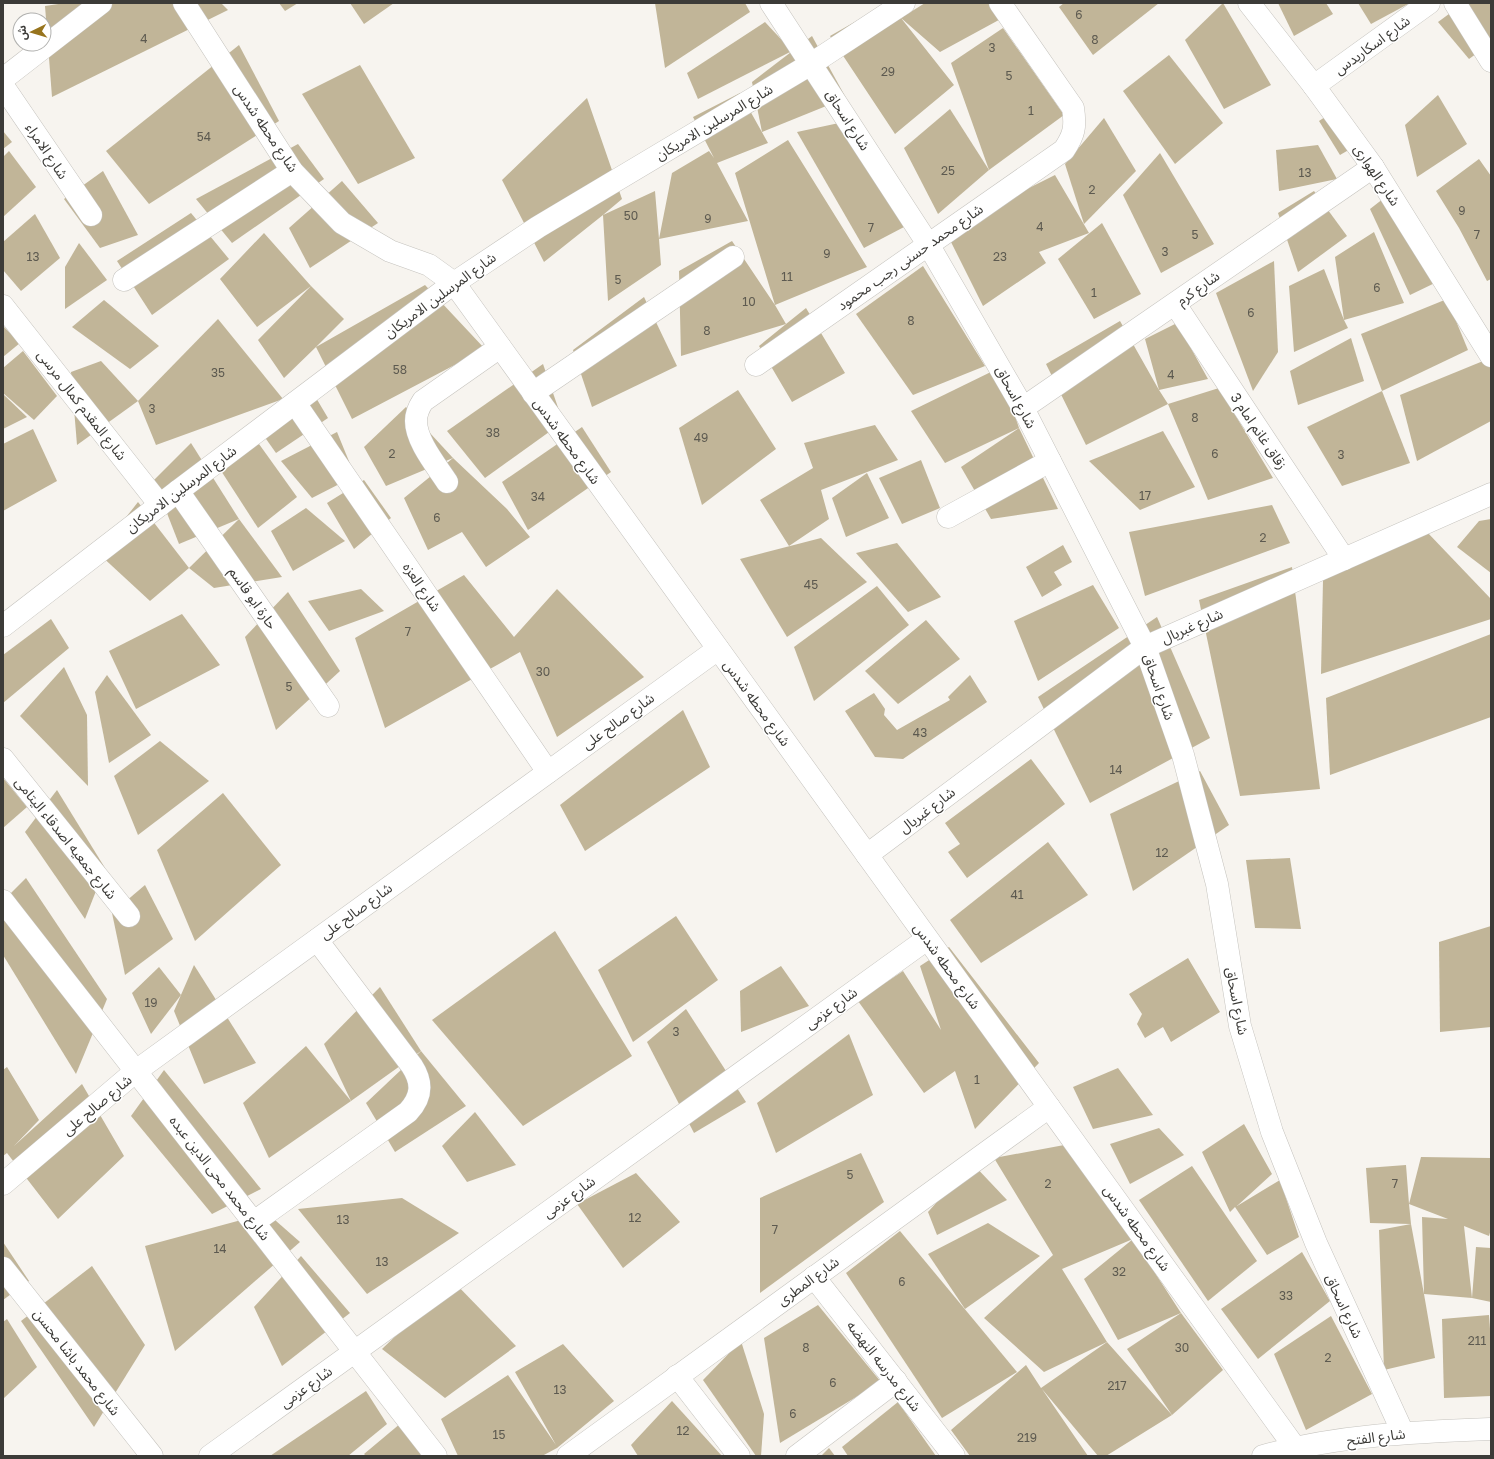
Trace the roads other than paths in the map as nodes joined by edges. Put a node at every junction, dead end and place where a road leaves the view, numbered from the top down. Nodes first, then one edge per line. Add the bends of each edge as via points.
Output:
1 (101, 3) edge
2 (184, 3) edge
3 (771, 3) edge
4 (904, 3) edge
5 (1000, 3) edge
6 (1429, 3) edge
7 (1455, 3) edge
8 (1258, 6) edge
9 (1491, 61) edge
10 (811, 64) junction
11 (3, 79) edge
12 (3, 86) edge
13 (1314, 86) junction
14 (1373, 167) junction
15 (292, 171) junction
16 (91, 215) dead end
17 (928, 244) junction
18 (733, 258) dead end
19 (124, 280) dead end
20 (454, 283) junction
21 (1175, 304) junction
22 (3, 306) edge
23 (500, 347) junction
24 (1491, 356) edge
25 (756, 364) dead end
26 (533, 393) junction
27 (295, 403) junction
28 (1023, 408) junction
29 (1050, 461) junction
30 (447, 482) dead end
31 (178, 491) junction
32 (1491, 494) edge
33 (160, 505) junction
34 (948, 517) dead end
35 (1344, 559) junction
36 (6, 618) edge
37 (1146, 647) junction
38 (718, 649) junction
39 (328, 706) dead end
40 (3, 759) edge
41 (548, 772) junction
42 (867, 855) junction
43 (3, 901) edge
44 (129, 916) dead end
45 (927, 939) junction
46 (317, 940) junction
47 (136, 1072) junction
48 (1049, 1107) junction
49 (3, 1184) edge
50 (254, 1222) junction
51 (3, 1268) edge
52 (814, 1277) junction
53 (355, 1352) junction
54 (677, 1376) junction
55 (896, 1381) junction
56 (1491, 1429) edge
57 (1403, 1433) junction
58 (1298, 1452) edge
59 (152, 1456) edge
60 (210, 1456) edge
61 (436, 1456) edge
62 (568, 1456) edge
63 (739, 1456) edge
64 (797, 1456) edge
65 (954, 1456) edge
66 (1263, 1456) edge

1 - 11 street
2 - 15 street, شارع محطه شدس
3 - 10 street, شارع اسحاق
4 - 10 street, شارع المرسلين الامريكان
5 - 17 street, شارع محمد حسنى رجب محمود via 1073,108 1075,123 1072,138 1064,150
6 - 13 street, شارع اسكاريدس
7 - 9 street
8 - 13 street, شارع الهوارى
10 - 17 street, شارع اسحاق
10 - 20 street, شارع المرسلين الامريكان via 538,227
12 - 16 street, شارع الامراء
13 - 14 street, شارع الهوارى
14 - 21 street, شارع كرم
14 - 24 street, شارع الهوارى
15 - 19 street
15 - 20 street, شارع محطه شدس via 342,223 390,251 428,265
17 - 25 street, شارع محمد حسنى رجب محمود
17 - 28 street, شارع اسحاق
18 - 26 street
20 - 23 street, شارع محطه شدس
20 - 27 street, شارع المرسلين الامريكان
21 - 28 street, شارع كرم
21 - 35 street, زقاق غانم امام 3
22 - 33 street, شارع المقدم كمال مرسى
23 - 26 street, شارع محطه شدس
23 - 30 street via 423,401 418,410 416,431
26 - 38 street, شارع محطه شدس
27 - 31 street, شارع المرسلين الامريكان
27 - 41 street, شارع العزه
28 - 29 street, شارع اسحاق
29 - 34 street
29 - 37 street, شارع اسحاق
31 - 33 street, شارع المرسلين الامريكان
31 - 39 street, حارة ابو قاسم
32 - 35 street, شارع غبريال
33 - 36 street, شارع المرسلين الامريكان
35 - 37 street, شارع غبريال
37 - 42 street, شارع غبريال
37 - 57 street, شارع اسحاق via 1183,755 1213,868 1240,1026 1272,1132 1316,1243
38 - 41 street, شارع صالح على
38 - 42 street, شارع محطه شدس
40 - 44 street, شارع جمعيه اصدقاء اليتامى
41 - 46 street, شارع صالح على
42 - 45 street, شارع محطه شدس
43 - 47 street, شارع محمد محى الدين عبده
45 - 48 street, شارع محطه شدس
45 - 53 street, شارع عزمى
46 - 47 street, شارع صالح على
46 - 50 street via 418,1075 419,1095 408,1112
47 - 49 street, شارع صالح على
47 - 50 street, شارع محمد محى الدين عبده
48 - 52 street, شارع المطرى
48 - 58 street, شارع محطه شدس
50 - 53 street, شارع محمد محى الدين عبده
51 - 59 street, شارع محمد باشا محسن
52 - 54 street, شارع المطرى
52 - 55 street, شارع مدرسه النهضه
53 - 60 street, شارع عزمى
53 - 61 street, شارع محمد محى الدين عبده
54 - 62 street, شارع المطرى
54 - 63 street
55 - 64 street
55 - 65 street, شارع مدرسه النهضه
56 - 57 street, شارع الفتح
57 - 58 street, شارع الفتح
58 - 66 street, شارع الفتح

